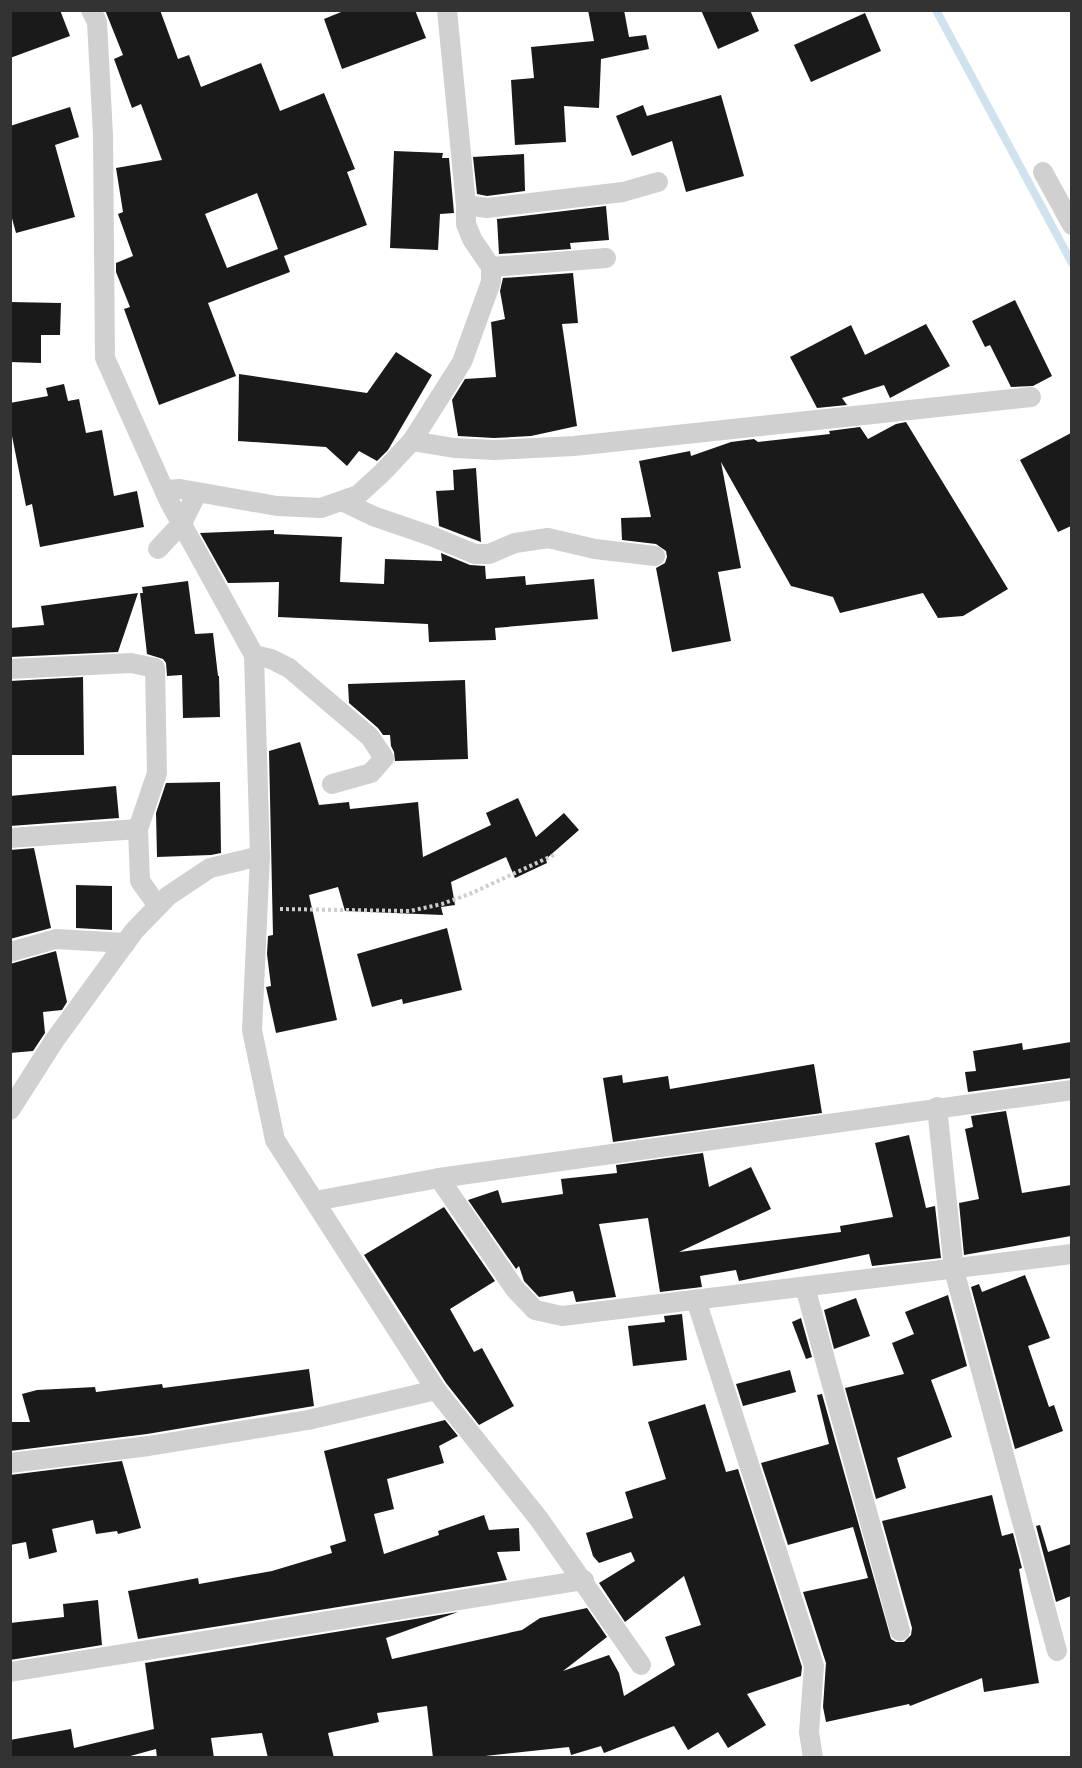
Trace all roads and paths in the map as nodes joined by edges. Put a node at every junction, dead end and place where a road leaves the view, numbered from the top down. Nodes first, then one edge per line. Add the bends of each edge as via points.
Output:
1 (91, 10) edge
2 (447, 10) edge
3 (1043, 172) dead end
4 (658, 182) dead end
5 (466, 205) junction
6 (1069, 214) edge
7 (606, 258) dead end
8 (491, 267) junction
9 (1031, 397) dead end
10 (412, 441) junction
11 (165, 490) junction
12 (196, 493) junction
13 (342, 501) junction
14 (182, 523) junction
15 (158, 549) dead end
16 (655, 556) dead end
17 (254, 655) junction
18 (10, 669) edge
19 (332, 784) dead end
20 (138, 829) junction
21 (10, 838) edge
22 (556, 854) dead end
23 (261, 856) junction
24 (158, 906) junction
25 (258, 908) junction
26 (126, 943) junction
27 (10, 952) edge
28 (1071, 1090) edge
29 (937, 1107) junction
30 (10, 1110) edge
31 (439, 1178) junction
32 (315, 1201) junction
33 (1071, 1254) edge
34 (954, 1270) junction
35 (805, 1287) junction
36 (696, 1300) junction
37 (436, 1390) junction
38 (10, 1463) edge
39 (584, 1580) junction
40 (900, 1631) dead end
41 (1057, 1651) dead end
42 (642, 1665) dead end
43 (10, 1672) edge
44 (813, 1758) edge

1 - 11 street via 97,22 103,135 105,358
2 - 5 street
3 - 6 street
4 - 5 street via 623,192 487,208
5 - 8 street via 466,224 472,239
7 - 8 street
8 - 10 street via 491,282 462,362
9 - 10 street via 574,446 494,450
10 - 13 street via 358,495
11 - 12 street
11 - 14 street
12 - 13 street via 277,507 321,508
12 - 14 street
13 - 16 street via 475,554 548,538
14 - 15 street
14 - 17 street
17 - 19 street via 289,668 370,737 384,758 371,773
17 - 23 street
18 - 20 street via 131,663 154,668 157,773
20 - 21 street
20 - 24 street via 140,881
22 - 25 path via 462,897 410,911
23 - 24 street via 210,868
23 - 25 street
24 - 26 street
25 - 32 street via 252,1030 275,1140
26 - 27 street via 56,939
26 - 30 street via 54,1041
28 - 29 street
29 - 31 street
29 - 34 street
31 - 32 street
31 - 36 street via 515,1289 535,1310 562,1317
32 - 37 street
33 - 34 street
34 - 35 street
34 - 41 street
35 - 36 street
35 - 40 street
36 - 44 street via 814,1666 809,1732
37 - 38 street via 308,1420 149,1446
37 - 39 street
39 - 42 street
39 - 43 street

